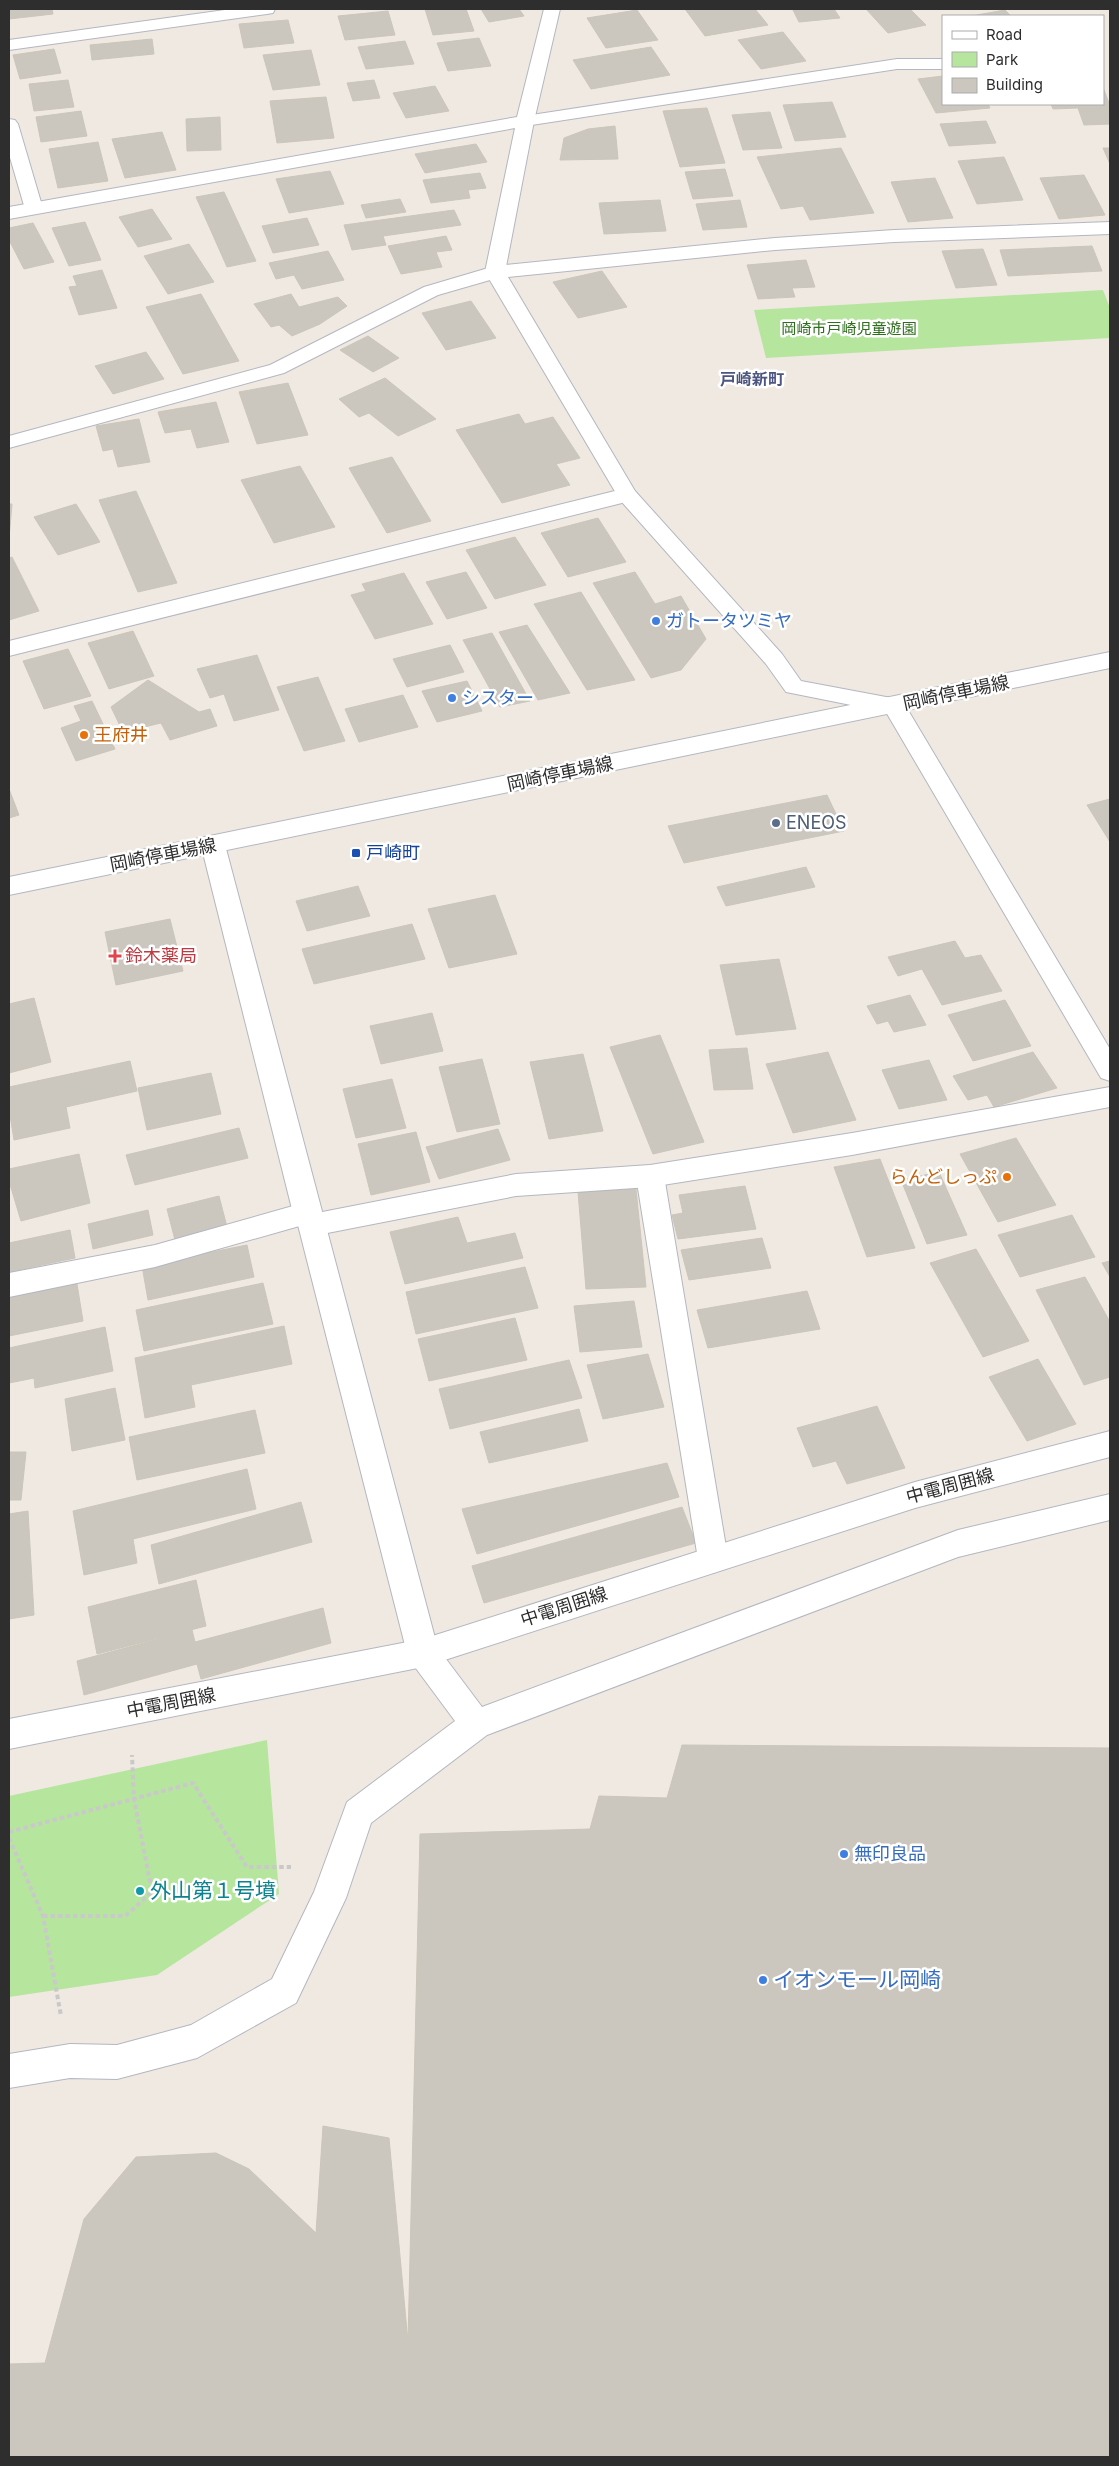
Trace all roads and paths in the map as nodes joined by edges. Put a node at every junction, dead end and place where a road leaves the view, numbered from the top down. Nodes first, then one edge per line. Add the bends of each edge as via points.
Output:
1 (267, 9) edge
2 (552, 9) edge
3 (9, 45) edge
4 (942, 64) edge
5 (525, 121) junction
6 (9, 124) edge
7 (34, 209) junction
8 (9, 212) edge
9 (1110, 228) edge
10 (495, 272) junction
11 (9, 442) edge
12 (627, 495) junction
13 (9, 649) edge
14 (1110, 660) edge
15 (894, 706) junction
16 (213, 844) junction
17 (9, 886) edge
18 (1110, 1071) edge
19 (1110, 1097) edge
20 (650, 1176) junction
21 (309, 1219) junction
22 (9, 1285) edge
23 (1110, 1444) edge
24 (1110, 1507) edge
25 (713, 1559) junction
26 (423, 1653) junction
27 (131, 1711) junction
28 (476, 1724) junction
29 (9, 1734) edge
30 (134, 1799) junction
31 (9, 1832) edge
32 (9, 1838) edge
33 (340, 1866) junction
34 (43, 1916) junction
35 (70, 2061) junction
36 (9, 2071) edge

1 - 3 street
2 - 5 street
4 - 5 street via 897,64
5 - 7 street
5 - 10 street
6 - 7 street
7 - 8 street
9 - 10 street via 774,244
10 - 11 street via 431,291 277,369
10 - 12 street
12 - 13 street
12 - 15 street via 774,659 794,687
14 - 15 street, 岡崎停車場線
15 - 16 street, 岡崎停車場線
15 - 18 street
16 - 17 street, 岡崎停車場線
16 - 21 street
19 - 20 street via 852,1144
20 - 21 street via 516,1185
20 - 25 street
21 - 22 street via 154,1256
21 - 26 street
23 - 25 street, 中電周囲線 via 915,1495
24 - 28 street via 958,1544
25 - 26 street, 中電周囲線
26 - 27 street, 中電周囲線
26 - 28 street
27 - 29 street, 中電周囲線
27 - 30 path
28 - 33 street via 358,1814
30 - 31 path
30 - 33 path via 193,1783 247,1867
30 - 34 path via 152,1892 124,1916
32 - 34 path
33 - 35 street via 330,1898 284,1990 197,2041 117,2062
34 - 35 path
35 - 36 street

